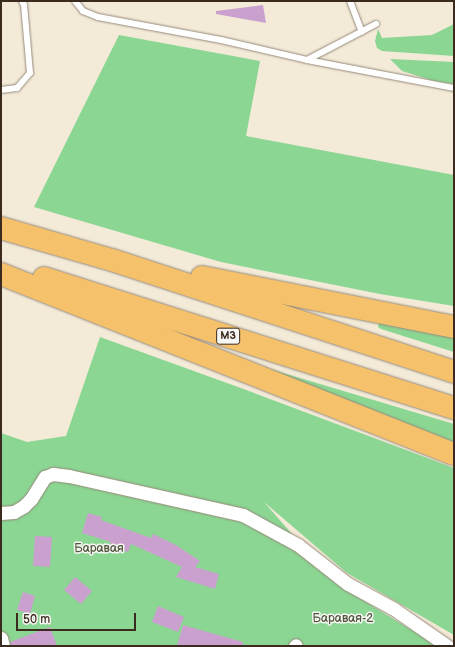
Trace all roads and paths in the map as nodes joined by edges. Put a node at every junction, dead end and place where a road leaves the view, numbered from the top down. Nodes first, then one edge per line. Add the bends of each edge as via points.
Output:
1 (22, 1) edge
2 (75, 1) edge
3 (350, 1) edge
4 (376, 24) dead end
5 (362, 32) junction
6 (307, 60) junction
7 (454, 88) edge
8 (1, 90) edge
9 (1, 228) edge
10 (112, 260) junction
11 (1, 264) edge
12 (1, 274) edge
13 (454, 327) edge
14 (454, 372) edge
15 (454, 408) edge
16 (454, 454) edge
17 (1, 513) edge
18 (1, 638) edge
19 (3, 646) edge
20 (447, 646) edge

1 - 8 lane via 30,73 17,88
2 - 6 lane via 83,11 98,17 221,40
3 - 5 lane
4 - 5 lane
5 - 6 lane
6 - 7 lane
9 - 10 highway
10 - 13 highway
10 - 14 highway
11 - 15 highway, М3
12 - 16 highway
17 - 20 street via 14,512 24,506 45,477 53,474 243,515 298,545 348,584 394,609
18 - 19 street

